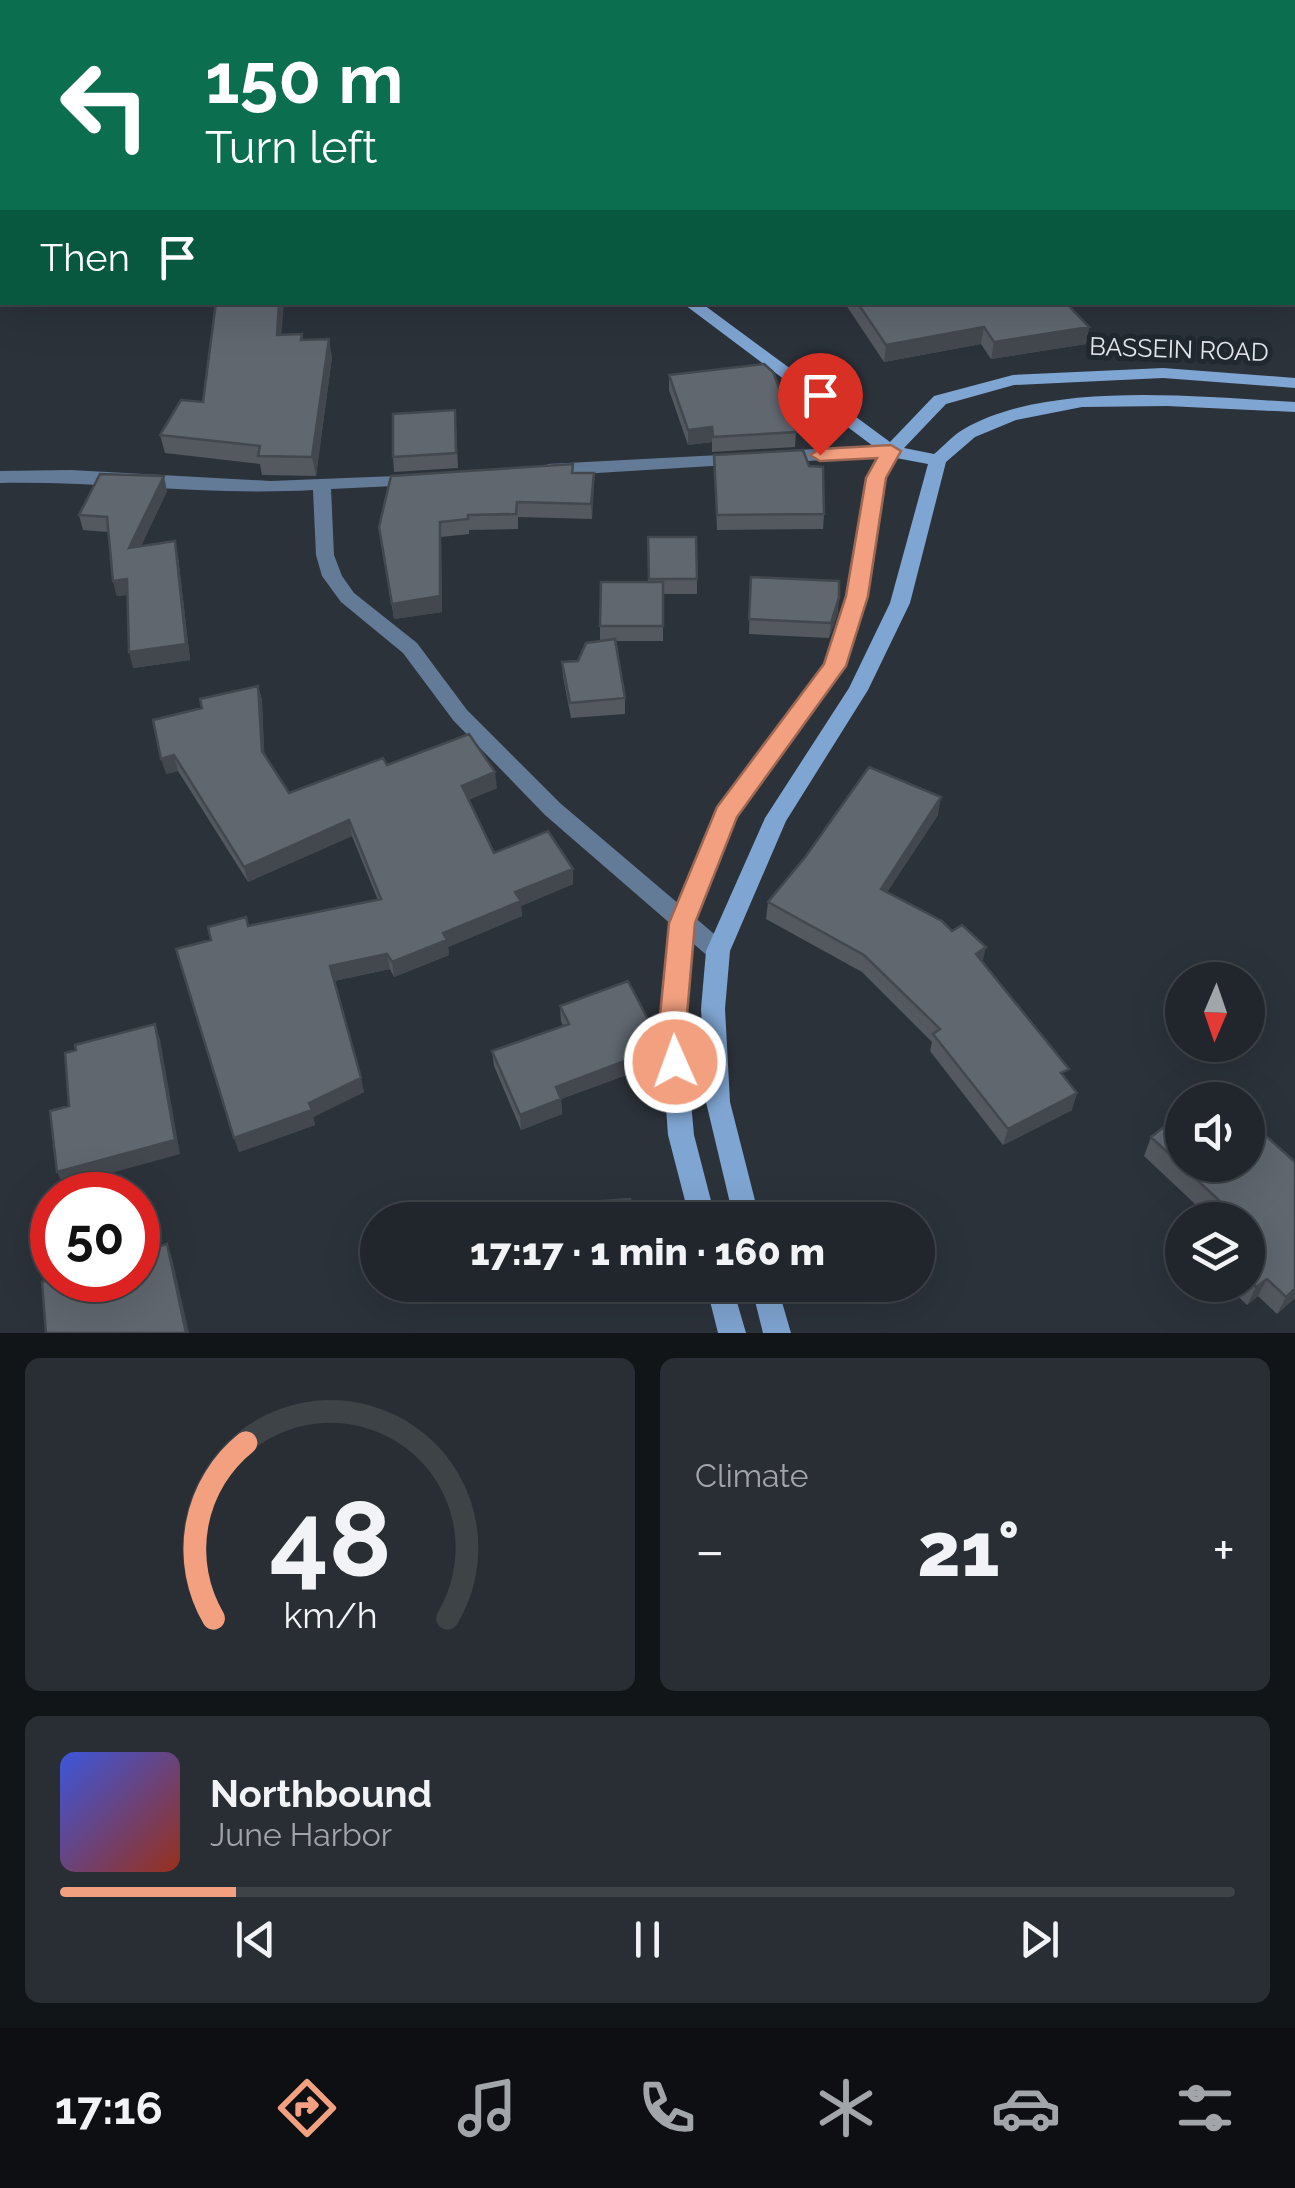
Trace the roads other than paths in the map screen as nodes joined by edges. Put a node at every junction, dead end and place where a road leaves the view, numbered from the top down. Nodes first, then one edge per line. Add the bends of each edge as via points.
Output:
1 (694, 305) edge
2 (1295, 383) edge
3 (1295, 407) edge
4 (891, 451) junction
5 (938, 460) junction
6 (522, 471) edge
7 (0, 476) edge
8 (430, 478) edge
9 (322, 486) junction
10 (682, 923) junction
11 (718, 951) junction
12 (698, 1202) edge
13 (743, 1202) edge
14 (724, 1302) edge
15 (769, 1302) edge
16 (732, 1333) edge
17 (777, 1333) edge

1 - 4 main road
2 - 4 main road, BASSEIN ROAD via 1163,373 1012,380 940,400
3 - 5 main road, BASSEIN ROAD via 1082,402 1011,416 969,433
4 - 5 main road
4 - 6 street
4 - 10 main road, BASSEIN ROAD via 876,478 857,596 834,666 726,814
5 - 11 main road via 900,603 858,690 776,818
7 - 9 street
8 - 9 street
9 - 10 street via 323,549 333,578 410,648 456,711 534,794
10 - 11 street
10 - 12 main road, BASSEIN ROAD via 672,1026 681,1135
11 - 13 main road via 718,1102
14 - 16 main road
15 - 17 main road

